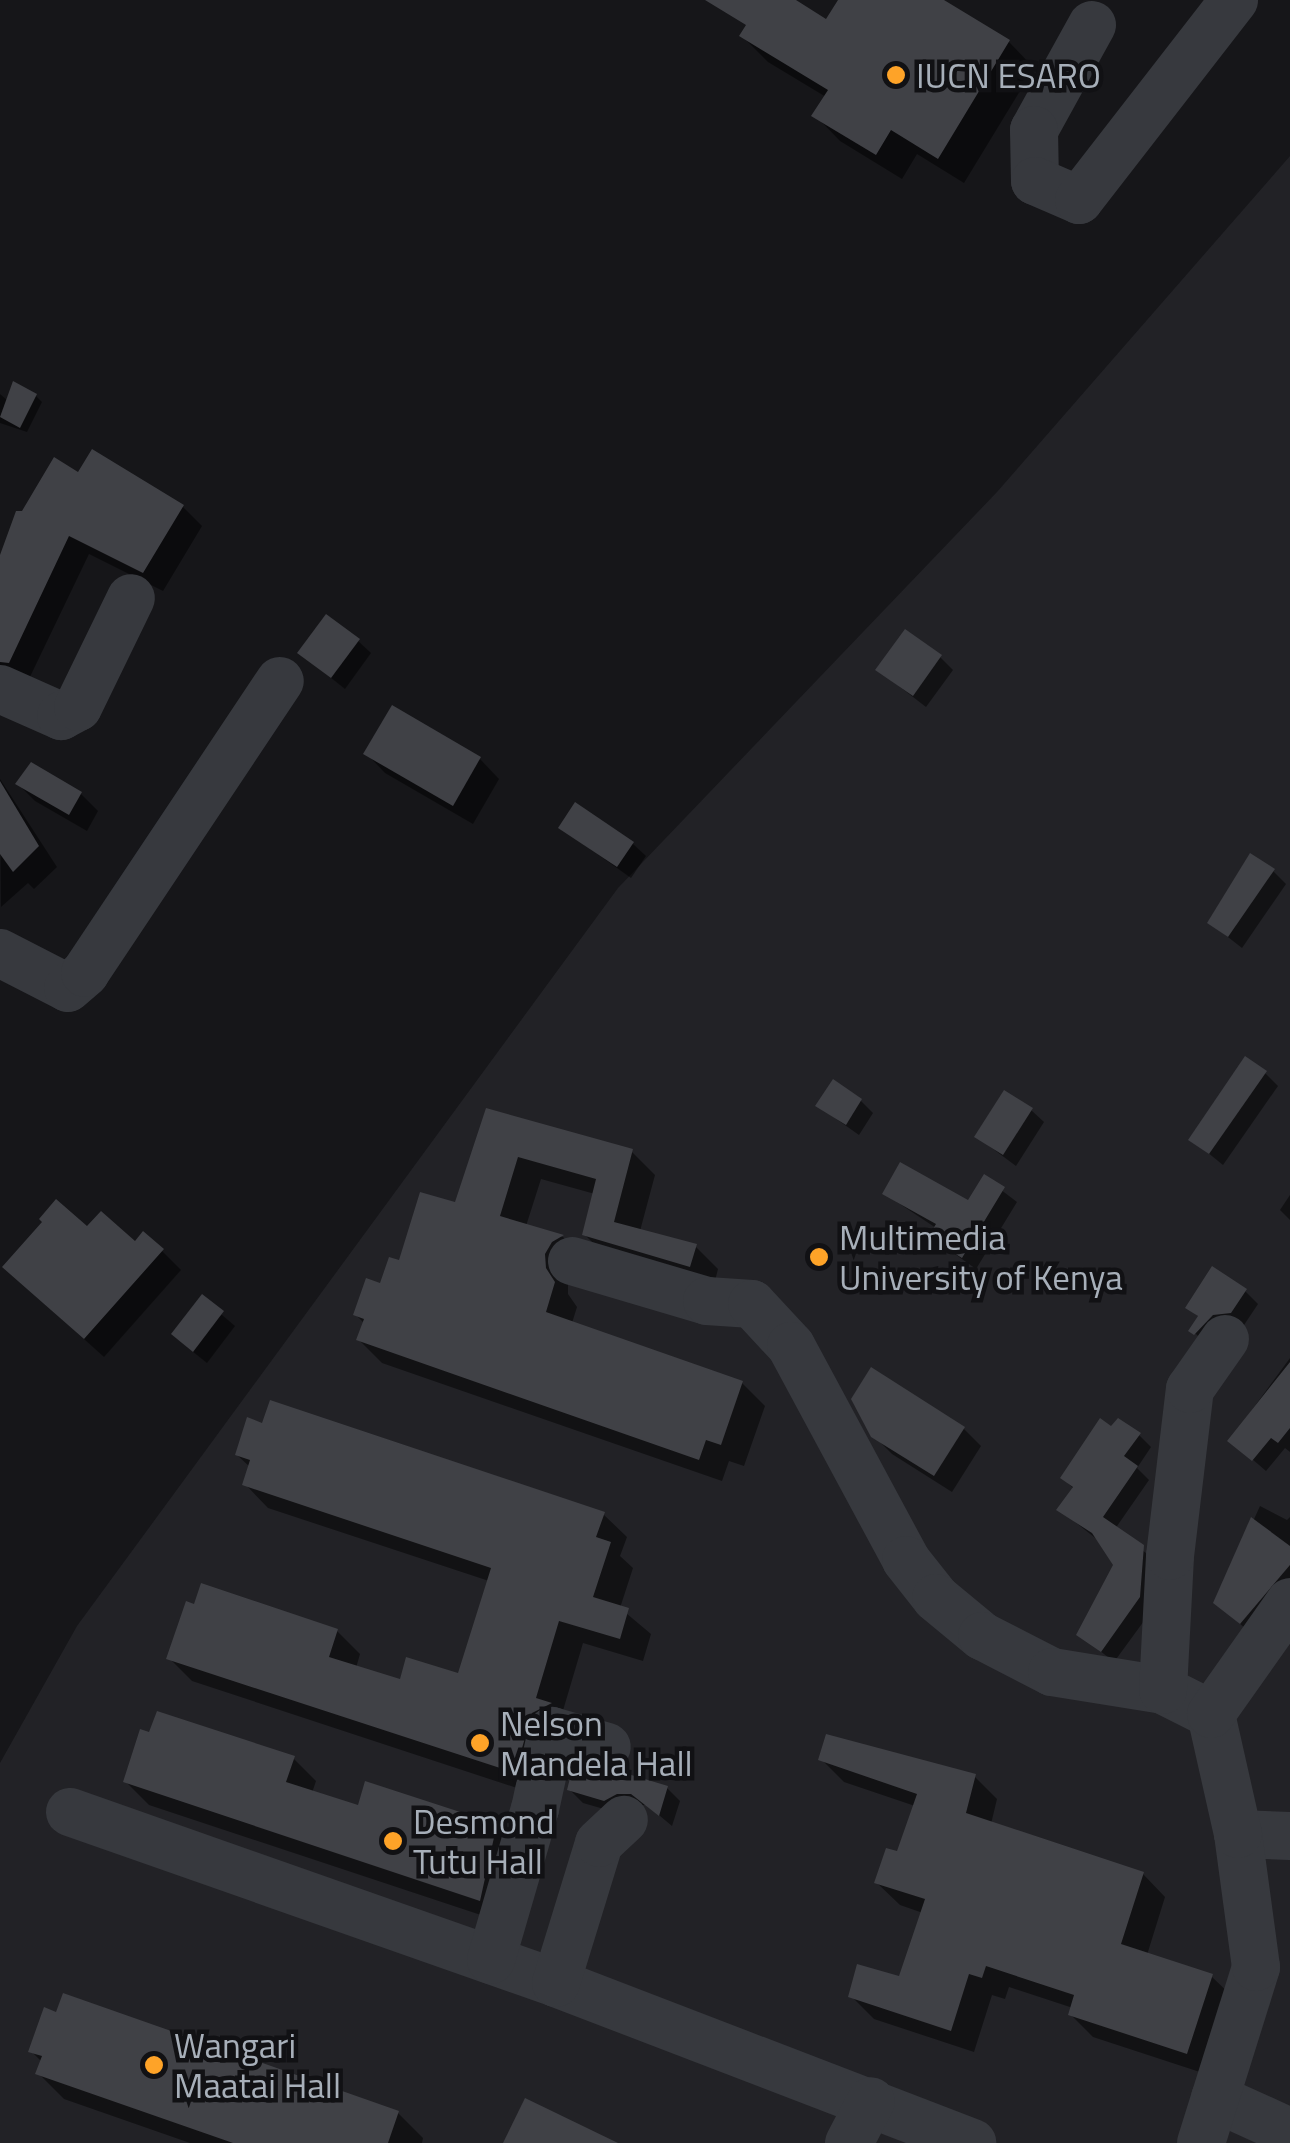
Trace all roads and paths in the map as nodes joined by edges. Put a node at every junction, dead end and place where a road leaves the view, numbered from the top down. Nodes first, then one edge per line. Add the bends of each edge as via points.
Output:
1 (1234, 0) edge
2 (1092, 25) dead end
3 (131, 598) dead end
4 (280, 681) dead end
5 (0, 689) edge
6 (0, 953) edge
7 (572, 1261) dead end
8 (1225, 1339) dead end
9 (1290, 1602) edge
10 (1163, 1690) junction
11 (1211, 1714) junction
12 (607, 1746) dead end
13 (70, 1812) dead end
14 (624, 1820) dead end
15 (1238, 1834) junction
16 (1290, 1836) edge
17 (491, 1960) junction
18 (556, 1983) junction
19 (1216, 2098) junction
20 (871, 2101) junction
21 (1290, 2132) edge
22 (849, 2143) edge
23 (972, 2143) edge
24 (1201, 2143) edge

1 - 2 street via 1080,200 1035,180 1034,130
3 - 5 street via 78,706 61,716
4 - 6 street via 85,972 68,988
7 - 10 street via 708,1301 752,1304 790,1346 906,1560 936,1598 982,1636 1052,1672
8 - 10 street via 1190,1389
9 - 11 street
10 - 11 street
11 - 15 street
12 - 17 street via 552,1730
13 - 17 street
14 - 18 street via 605,1834 592,1860
15 - 16 street
15 - 19 street via 1256,1967
17 - 18 street
18 - 20 street
19 - 21 street
19 - 24 street
20 - 22 street
20 - 23 street

